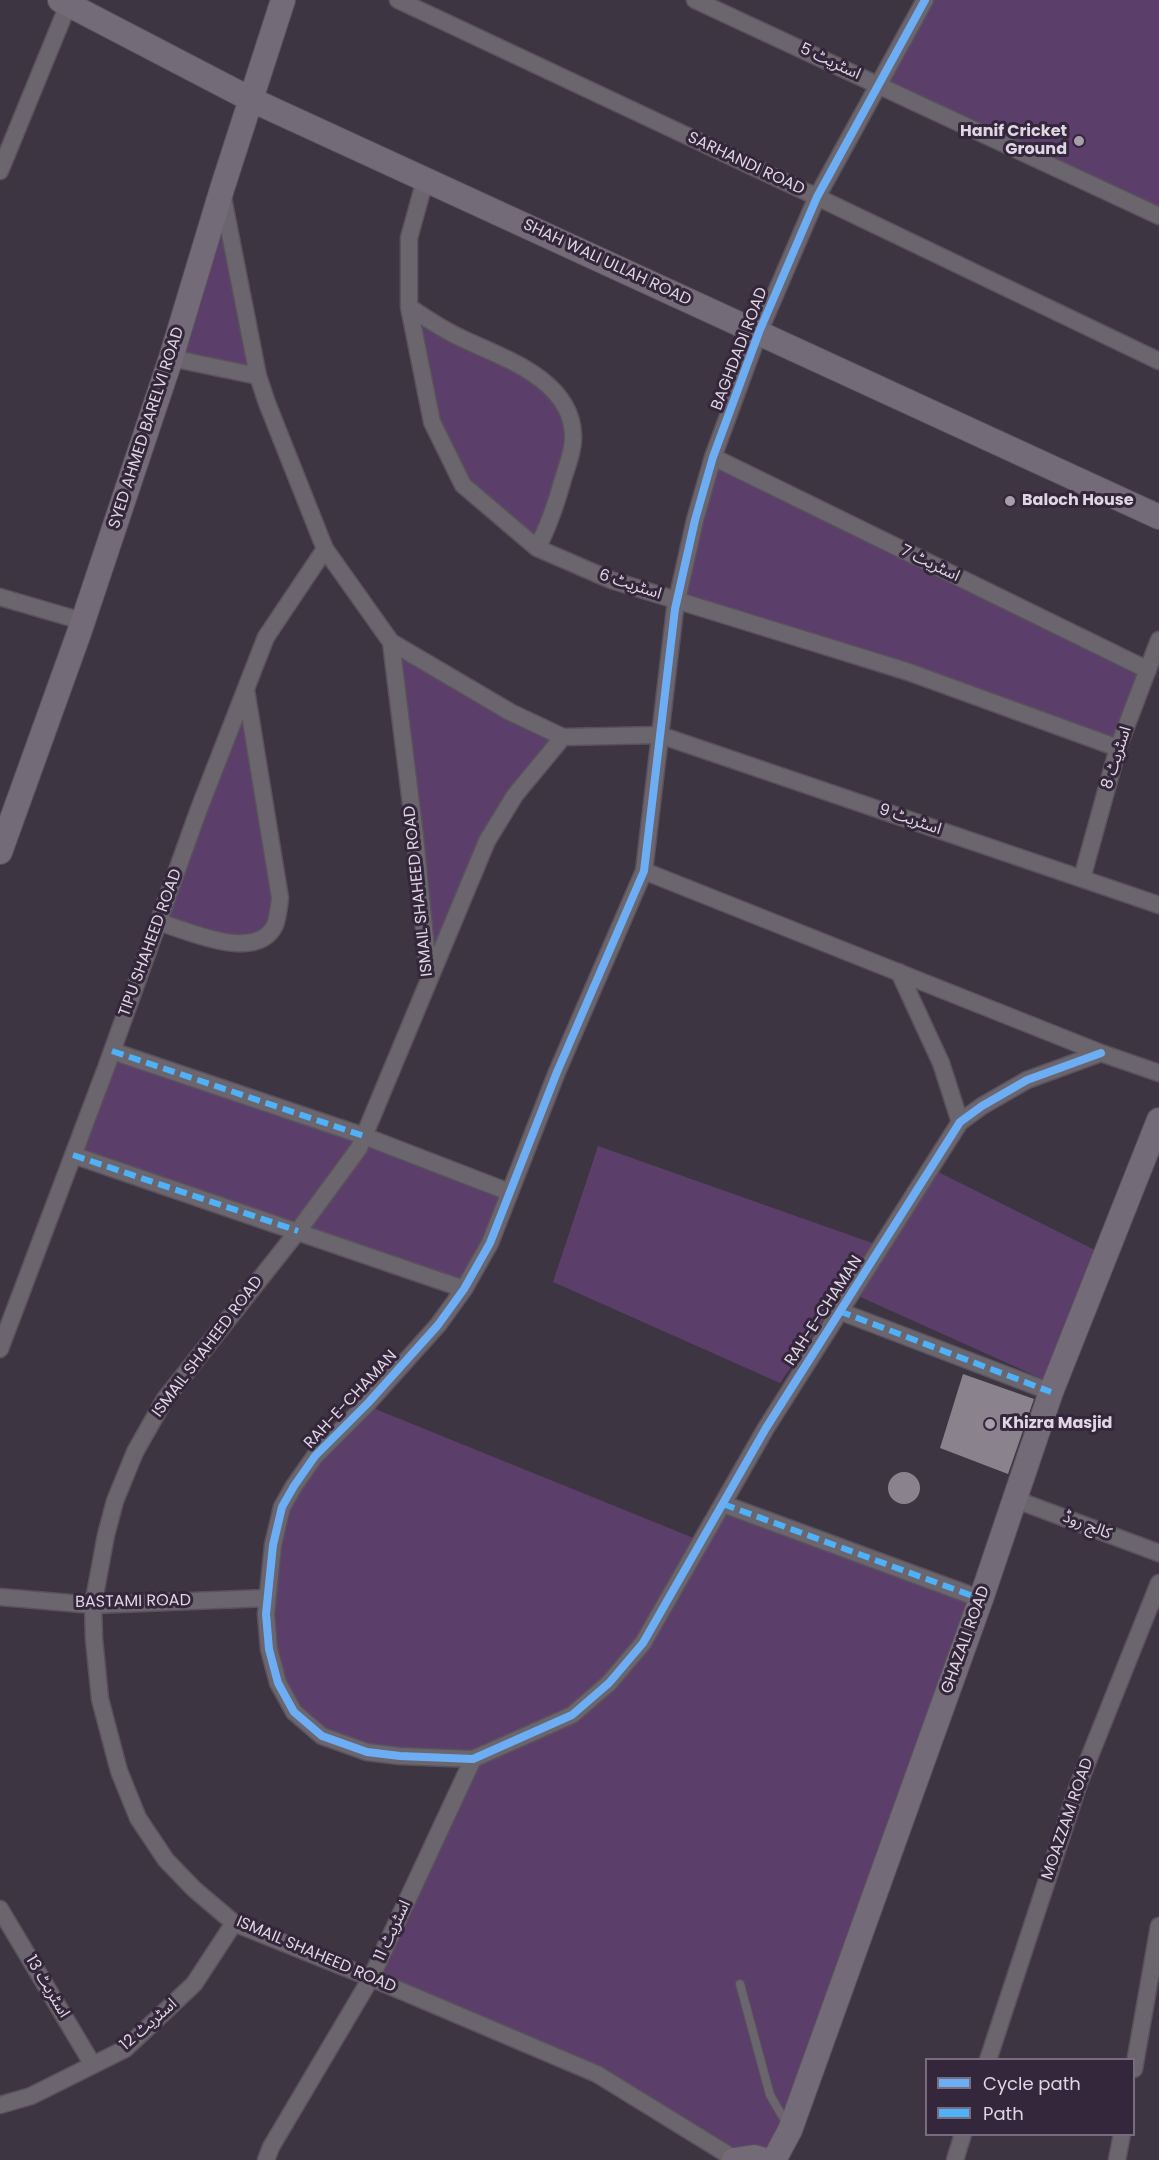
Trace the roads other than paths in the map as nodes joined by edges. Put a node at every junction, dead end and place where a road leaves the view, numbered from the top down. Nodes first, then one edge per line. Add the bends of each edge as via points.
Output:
1 (283, 0) edge
2 (398, 0) edge
3 (695, 0) edge
4 (925, 0) edge
5 (64, 2) edge
6 (878, 84) junction
7 (252, 100) junction
8 (0, 171) edge
9 (426, 180) junction
10 (222, 189) junction
11 (817, 197) junction
12 (1159, 216) edge
13 (409, 307) junction
14 (759, 332) junction
15 (171, 358) junction
16 (1159, 361) edge
17 (258, 376) junction
18 (713, 457) junction
19 (1159, 517) edge
20 (537, 548) junction
21 (325, 549) junction
22 (0, 597) edge
23 (677, 600) junction
24 (82, 621) junction
25 (1159, 640) edge
26 (391, 642) junction
27 (1148, 670) junction
28 (246, 690) junction
29 (660, 735) junction
30 (563, 737) junction
31 (1118, 748) junction
32 (0, 852) edge
33 (644, 871) junction
34 (1082, 878) junction
35 (1159, 905) edge
36 (159, 922) junction
37 (899, 972) junction
38 (429, 983) junction
39 (112, 1051) junction
40 (1101, 1053) junction
41 (1159, 1073) edge
42 (1159, 1120) edge
43 (960, 1122) junction
44 (364, 1136) junction
45 (72, 1155) junction
46 (509, 1192) junction
47 (298, 1231) junction
48 (464, 1289) junction
49 (838, 1311) junction
50 (0, 1349) edge
51 (1051, 1392) junction
52 (1014, 1499) junction
53 (723, 1504) junction
54 (1159, 1553) edge
55 (1159, 1583) edge
56 (0, 1597) edge
57 (267, 1598) junction
58 (981, 1599) junction
59 (93, 1605) junction
60 (473, 1758) junction
61 (1, 1913) edge
62 (234, 1923) junction
63 (1159, 1926) edge
64 (370, 1978) junction
65 (740, 1984) dead end
66 (989, 2058) edge
67 (1135, 2063) edge
68 (93, 2065) junction
69 (0, 2105) edge
70 (790, 2130) junction
71 (962, 2136) edge
72 (1122, 2136) edge
73 (266, 2160) edge
74 (734, 2160) edge
75 (765, 2160) edge
76 (774, 2160) edge
77 (955, 2160) edge
78 (1117, 2160) edge

1 - 7 main road, SYED AHMED BARELVI ROAD
2 - 11 street, SARHANDI ROAD
3 - 6 street, اسٹریٹ 5
4 - 6 street, BAGHDADI ROAD
5 - 7 main road, SHAH WALI ULLAH ROAD
5 - 8 street
6 - 11 street, BAGHDADI ROAD
6 - 12 street, اسٹریٹ 5
7 - 9 main road, SHAH WALI ULLAH ROAD
7 - 10 main road, SYED AHMED BARELVI ROAD
9 - 13 street, اسٹریٹ 6 via 409,238
9 - 14 main road, SHAH WALI ULLAH ROAD
10 - 15 main road, SYED AHMED BARELVI ROAD
10 - 17 street
11 - 14 street, BAGHDADI ROAD
11 - 16 street, SARHANDI ROAD
13 - 20 street, اسٹریٹ 6 via 432,422 463,485
13 - 20 street via 534,375 557,393 570,415 573,436 568,462 549,525
14 - 18 street, BAGHDADI ROAD
14 - 19 main road, SHAH WALI ULLAH ROAD
15 - 17 street
15 - 24 main road, SYED AHMED BARELVI ROAD
17 - 21 street
18 - 23 street, BAGHDADI ROAD
18 - 27 street, اسٹریٹ 7
20 - 23 street, اسٹریٹ 6 via 611,580
21 - 26 street
21 - 28 street, TIPU SHAHEED ROAD via 266,637
22 - 24 street
23 - 29 street, BAGHDADI ROAD
23 - 31 street, اسٹریٹ 6 via 906,671
24 - 32 main road, SYED AHMED BARELVI ROAD
25 - 27 street, اسٹریٹ 8
26 - 30 street via 510,712
26 - 38 street, ISMAIL SHAHEED ROAD
27 - 31 street, اسٹریٹ 8
28 - 36 street, TIPU SHAHEED ROAD
28 - 36 street via 280,897 275,924 267,936 249,944 231,943
29 - 30 street, اسٹریٹ 9
29 - 33 street, RAH-E-CHAMAN
29 - 34 street, اسٹریٹ 9
30 - 38 street via 515,795 487,842
31 - 34 street, اسٹریٹ 8
33 - 37 street
33 - 46 street, RAH-E-CHAMAN
34 - 35 street, اسٹریٹ 9
36 - 39 street, TIPU SHAHEED ROAD
37 - 40 street
37 - 43 street via 941,1063
38 - 44 street, ISMAIL SHAHEED ROAD
39 - 44 street
39 - 45 street, TIPU SHAHEED ROAD
40 - 41 street
40 - 43 street, RAH-E-CHAMAN via 1027,1080
42 - 51 main road, GHAZALI ROAD
43 - 49 street, RAH-E-CHAMAN
44 - 46 street
44 - 47 street, ISMAIL SHAHEED ROAD
45 - 47 street
45 - 50 street, TIPU SHAHEED ROAD
46 - 48 street, RAH-E-CHAMAN via 490,1244
47 - 48 street
47 - 59 street, ISMAIL SHAHEED ROAD via 165,1399 135,1452 113,1509
48 - 57 street, RAH-E-CHAMAN via 438,1325 323,1448 294,1486 282,1507
49 - 51 street
49 - 53 street, RAH-E-CHAMAN
51 - 52 main road, GHAZALI ROAD
52 - 54 street, کالج روڈ
52 - 58 main road, GHAZALI ROAD
53 - 58 street
53 - 60 street, RAH-E-CHAMAN via 643,1643 609,1683 572,1715
55 - 66 street, MOAZZAM ROAD via 1079,1783
56 - 59 street, BASTAMI ROAD
57 - 59 street, BASTAMI ROAD
57 - 60 street, RAH-E-CHAMAN via 269,1649 278,1683 294,1712 321,1736 367,1752
58 - 70 main road, GHAZALI ROAD
59 - 62 street, ISMAIL SHAHEED ROAD via 100,1699 119,1771 138,1818 166,1860
60 - 64 street, اسٹریٹ 11
61 - 68 street, اسٹریٹ 13
62 - 64 street, ISMAIL SHAHEED ROAD
62 - 68 street, اسٹریٹ 12 via 194,1984 125,2049
63 - 67 street
64 - 73 street, اسٹریٹ 11
64 - 74 street, ISMAIL SHAHEED ROAD via 597,2074
65 - 70 lane via 770,2095
68 - 69 street, اسٹریٹ 12 via 32,2096
70 - 76 main road, GHAZALI ROAD
71 - 77 street
72 - 78 street
74 - 75 main road

